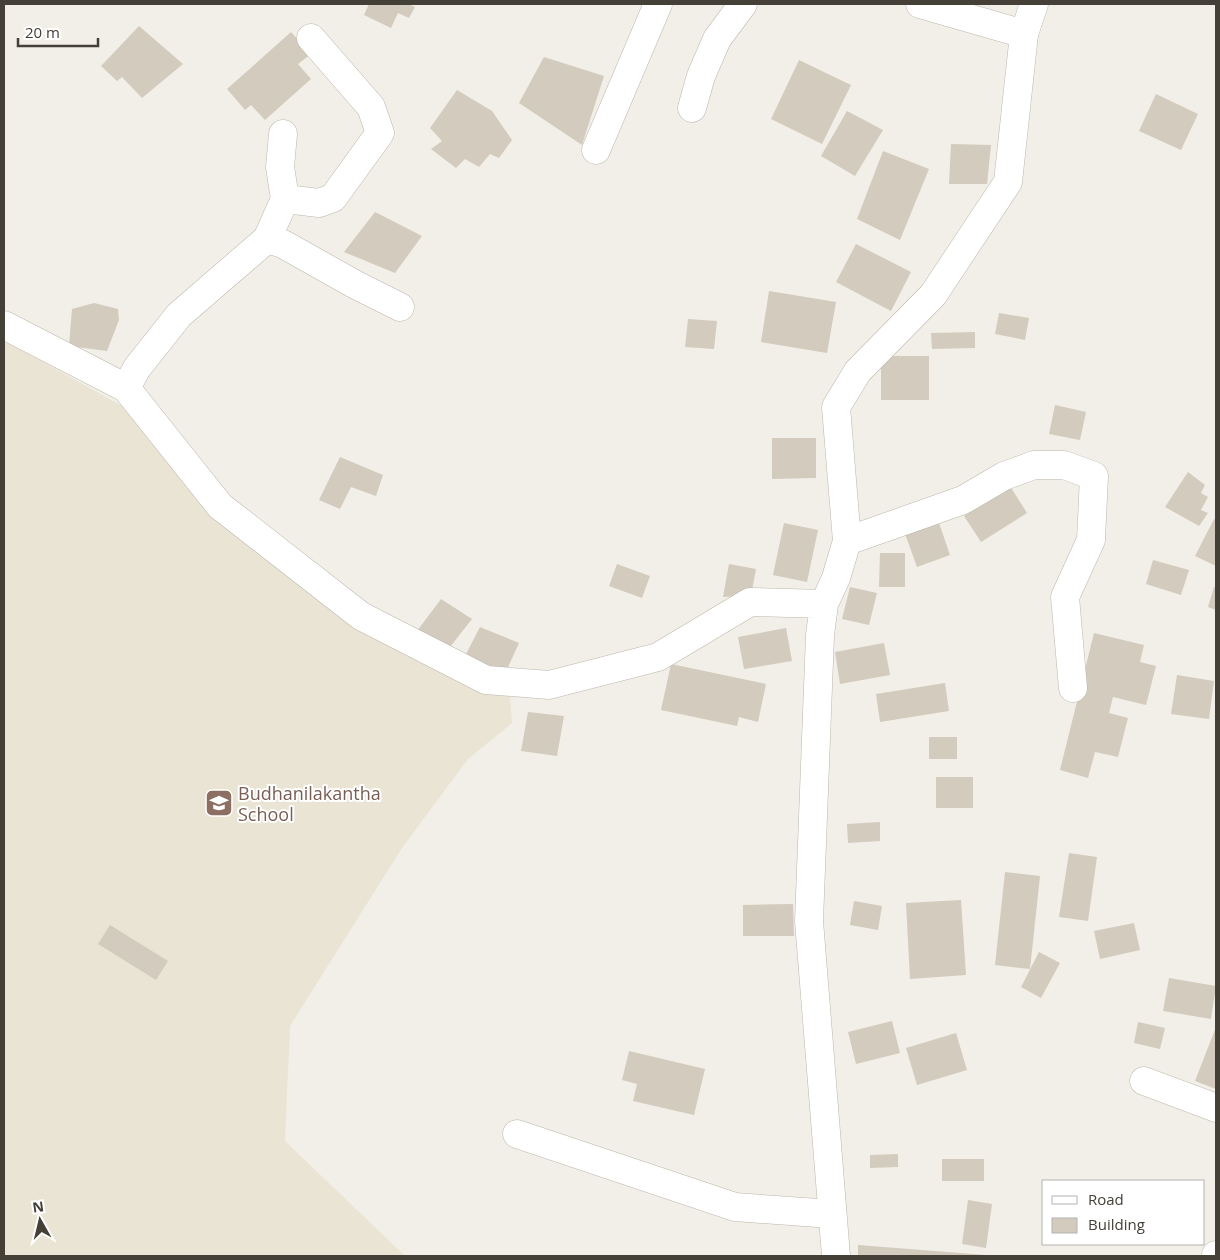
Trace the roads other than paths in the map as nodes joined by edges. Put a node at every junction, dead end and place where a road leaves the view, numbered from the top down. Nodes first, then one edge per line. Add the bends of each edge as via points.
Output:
1 (658, 4) edge
2 (743, 4) edge
3 (920, 4) edge
4 (1034, 4) edge
5 (1024, 34) junction
6 (311, 38) dead end
7 (692, 108) dead end
8 (283, 134) dead end
9 (596, 150) dead end
10 (285, 200) junction
11 (268, 239) junction
12 (400, 307) dead end
13 (4, 325) edge
14 (126, 388) junction
15 (847, 542) junction
16 (824, 604) junction
17 (1073, 688) dead end
18 (1144, 1081) dead end
19 (1216, 1108) edge
20 (517, 1134) dead end
21 (832, 1214) junction
22 (836, 1256) edge

1 - 9 street
2 - 7 street via 717,39
3 - 5 street
4 - 5 street
5 - 15 street via 1008,182 933,295 858,371 836,407
6 - 10 street via 371,107 380,133 333,198 319,203
8 - 10 street via 280,167
10 - 11 street
11 - 12 street
11 - 14 street via 179,315 137,368
13 - 14 street
14 - 16 street via 220,506 361,616 486,680 549,685 658,657 750,602
15 - 16 street
15 - 17 street via 963,500 1004,476 1034,465 1064,466 1094,476 1091,540 1065,597
16 - 21 street via 820,635 809,921
18 - 19 street
20 - 21 street via 735,1207
21 - 22 street

